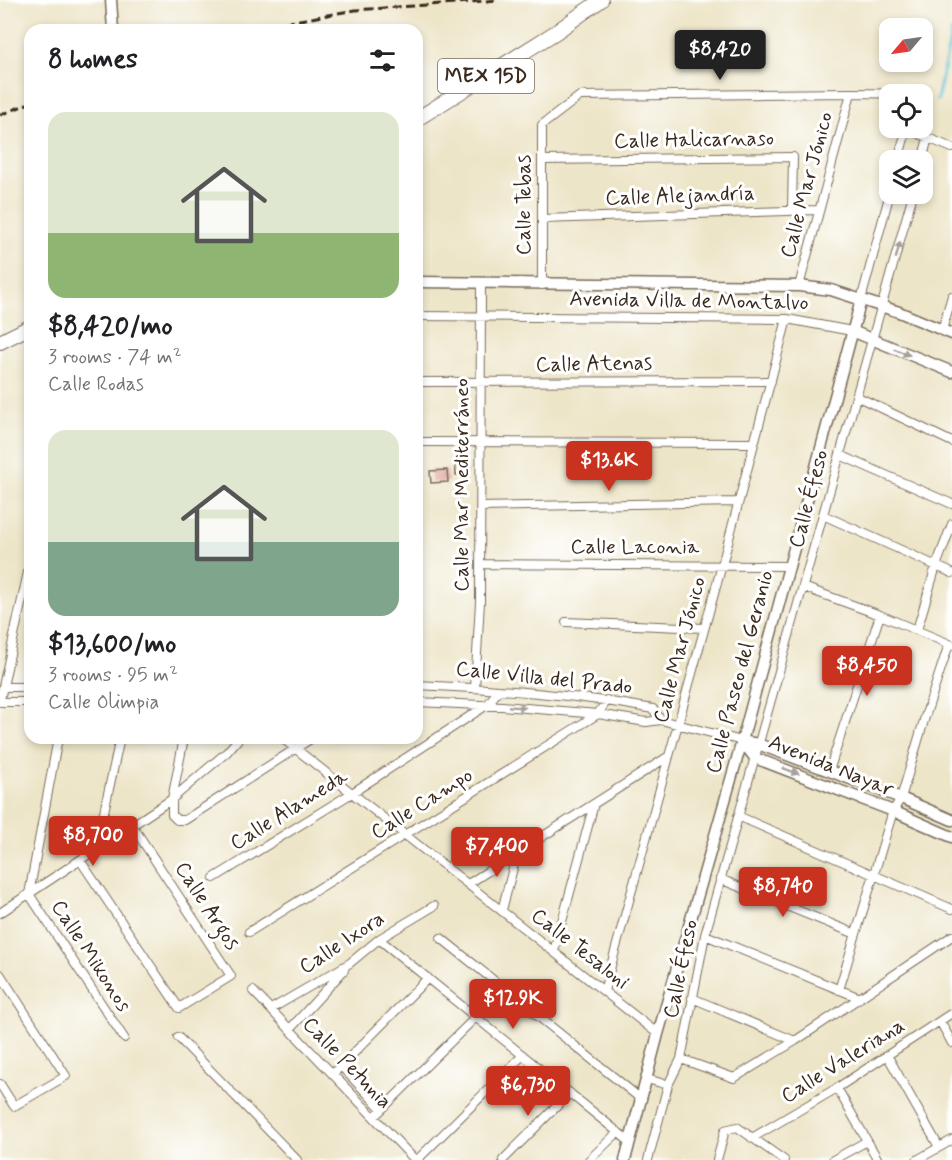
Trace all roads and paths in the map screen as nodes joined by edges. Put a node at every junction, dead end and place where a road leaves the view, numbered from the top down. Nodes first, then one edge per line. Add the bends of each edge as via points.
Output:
1 (111, 0) edge
2 (601, 0) edge
3 (113, 24) edge
4 (851, 93) junction
5 (879, 93) edge
6 (423, 115) edge
7 (928, 138) joint
8 (952, 148) edge
9 (925, 150) edge
10 (542, 160) junction
11 (887, 204) edge
12 (910, 204) edge
13 (792, 210) junction
14 (819, 210) junction
15 (542, 219) junction
16 (423, 282) edge
17 (481, 283) junction
18 (542, 285) junction
19 (799, 286) junction
20 (952, 296) edge
21 (861, 300) junction
22 (883, 307) junction
23 (423, 316) edge
24 (480, 316) junction
25 (787, 319) junction
26 (24, 330) edge
27 (852, 331) junction
28 (947, 332) edge
29 (873, 340) junction
30 (0, 342) edge
31 (952, 372) edge
32 (771, 381) junction
33 (423, 382) edge
34 (481, 383) junction
35 (856, 396) junction
36 (423, 442) edge
37 (952, 442) edge
38 (482, 443) junction
39 (754, 443) junction
40 (840, 455) junction
41 (738, 502) junction
42 (952, 504) edge
43 (481, 507) junction
44 (823, 515) junction
45 (952, 524) edge
46 (481, 564) junction
47 (722, 566) junction
48 (789, 566) junction
49 (936, 566) junction
50 (952, 573) edge
51 (803, 586) junction
52 (24, 590) edge
53 (880, 615) junction
54 (566, 622) dead end
55 (704, 628) junction
56 (917, 630) junction
57 (951, 645) edge
58 (423, 685) edge
59 (3, 687) junction
60 (24, 687) edge
61 (475, 688) junction
62 (499, 690) junction
63 (607, 700) junction
64 (0, 701) edge
65 (24, 702) edge
66 (423, 702) edge
67 (487, 705) junction
68 (598, 714) junction
69 (662, 720) junction
70 (678, 726) junction
71 (742, 741) junction
72 (57, 744) edge
73 (119, 744) edge
74 (183, 744) edge
75 (233, 744) edge
76 (289, 744) edge
77 (303, 744) edge
78 (758, 744) junction
79 (295, 749) junction
80 (669, 756) junction
81 (755, 758) junction
82 (829, 771) junction
83 (352, 793) junction
84 (901, 798) junction
85 (172, 799) junction
86 (594, 804) junction
87 (893, 811) junction
88 (738, 816) junction
89 (952, 820) edge
90 (132, 825) junction
91 (405, 835) junction
92 (952, 837) edge
93 (96, 849) junction
94 (517, 853) junction
95 (80, 860) junction
96 (873, 875) junction
97 (214, 878) dead end
98 (720, 879) junction
99 (468, 884) junction
100 (29, 894) junction
101 (434, 906) dead end
102 (952, 909) edge
103 (501, 910) junction
104 (0, 913) edge
105 (249, 932) dead end
106 (856, 934) junction
107 (705, 935) junction
108 (952, 936) edge
109 (441, 938) dead end
110 (379, 939) junction
111 (554, 951) junction
112 (350, 963) junction
113 (0, 975) edge
114 (428, 978) junction
115 (839, 990) junction
116 (253, 991) dead end
117 (604, 991) junction
118 (692, 998) junction
119 (860, 998) junction
120 (271, 1010) junction
121 (952, 1013) edge
122 (476, 1017) junction
123 (940, 1021) junction
124 (290, 1029) junction
125 (658, 1034) junction
126 (178, 1037) dead end
127 (124, 1038) dead end
128 (795, 1041) junction
129 (952, 1043) edge
130 (887, 1055) junction
131 (523, 1056) junction
132 (681, 1059) junction
133 (341, 1066) junction
134 (333, 1074) junction
135 (647, 1079) junction
136 (0, 1084) edge
137 (668, 1085) junction
138 (837, 1088) junction
139 (570, 1094) junction
140 (641, 1099) junction
141 (381, 1110) junction
142 (374, 1117) junction
143 (618, 1132) junction
144 (752, 1138) junction
145 (952, 1140) edge
146 (867, 1141) junction
147 (630, 1142) junction
148 (939, 1147) junction
149 (297, 1160) edge
150 (416, 1160) edge
151 (503, 1160) edge
152 (589, 1160) edge
153 (625, 1160) edge
154 (648, 1160) edge
155 (717, 1160) edge
156 (784, 1160) edge
157 (833, 1160) edge
158 (878, 1160) edge
159 (917, 1160) edge

1 - 3 street
2 - 6 highway, MEX 15D
4 - 5 street
4 - 10 street, Calle Tebas via 580,96 542,124
4 - 14 street, Calle Mar Jónico
7 - 8 street
7 - 9 street
10 - 13 street, Calle Halicarnaso via 793,157
10 - 15 street, Calle Tebas
11 - 21 street, Calle Paseo del Geranio
22 -> 12 street, Calle Éfeso
13 - 14 street, Calle Alejandría
13 - 15 street, Calle Alejandría
14 - 19 street, Calle Mar Jónico
15 - 18 street, Calle Tebas
16 - 17 street, Avenida Villa de Montalvo
17 - 18 street, Avenida Villa de Montalvo
17 - 24 street, Calle Mar Mediterráneo
18 - 19 street, Avenida Villa de Montalvo
19 - 21 street, Avenida Villa de Montalvo via 831,290
20 - 28 street
21 - 22 street, Avenida Villa de Montalvo
21 - 27 street, Calle Paseo del Geranio
22 - 28 street, Avenida Villa de Montalvo
22 - 29 street, Calle Éfeso
23 - 24 street, Avenida Villa de Montalvo
24 - 25 street, Avenida Villa de Montalvo
24 - 34 street, Calle Mar Mediterráneo
25 - 27 street, Avenida Villa de Montalvo
25 - 32 street, Calle Mar Jónico
26 - 30 highway
27 - 29 street, Avenida Villa de Montalvo
27 - 48 street, Calle Paseo del Geranio
29 -> 31 street, Avenida Villa de Montalvo
29 - 35 street, Calle Éfeso
32 - 34 street, Calle Atenas
32 - 39 street, Calle Mar Jónico
33 - 34 street, Calle Atenas
34 - 38 street, Calle Mar Mediterráneo
35 - 37 street
35 - 40 street, Calle Éfeso
36 - 38 street
38 - 39 street
38 - 43 street, Calle Mar Mediterráneo
39 - 41 street, Calle Mar Jónico
40 - 42 street
40 - 44 street, Calle Éfeso
41 - 43 street
41 - 47 street, Calle Mar Jónico
43 - 46 street, Calle Mar Mediterráneo
44 - 49 street
44 - 51 street, Calle Éfeso
45 - 49 street
46 - 47 street, Calle Laconia
46 - 61 street, Calle Mar Mediterráneo
47 - 48 street, Calle Laconia
47 - 55 street, Calle Mar Jónico
48 - 71 street, Calle Paseo del Geranio
49 - 50 street
49 - 56 street
51 - 53 street
51 - 78 street, Calle Éfeso
52 - 59 street
53 - 56 street
53 - 82 street
54 - 55 street
55 - 70 street, Calle Mar Jónico
56 - 57 street
57 - 84 street
58 - 61 street, Calle Villa del Prado
59 - 60 street
59 - 64 street
61 - 62 street, Calle Villa del Prado
62 - 63 street, Calle Villa del Prado
62 - 67 street, Calle Alameda
63 - 68 street, Calle Campo
63 - 69 street, Calle Villa del Prado via 653,709
64 - 65 street
66 - 67 street, Calle Villa del Prado
67 -> 68 street, Calle Villa del Prado
67 - 83 street, Calle Alameda
68 - 69 street, Calle Villa del Prado via 646,722
68 - 91 street, Calle Campo
69 - 70 street, Calle Villa del Prado
70 - 71 street, Calle Villa del Prado
70 - 80 street, Calle Mar Jónico
71 - 78 street, Avenida Nayar
71 - 81 street, Avenida Nayar
71 - 125 street, Calle Paseo del Geranio
72 - 100 street
73 - 93 street
74 - 85 street
75 - 85 street
76 - 79 street, Calle Tesaloni
77 - 79 street
78 - 81 street, Calle Éfeso
78 - 82 street, Avenida Nayar
79 - 83 street, Calle Tesaloni
79 - 85 street via 185,820 172,815
80 - 86 street
80 - 117 street, Calle Mar Jónico
81 -> 87 street, Avenida Nayar
81 - 88 street, Calle Éfeso
82 - 84 street, Avenida Nayar
83 - 91 street, Calle Tesaloni
83 - 97 street, Calle Alameda
84 - 87 street
84 - 89 street, Avenida Nayar
85 - 90 street
86 - 94 street
86 - 111 street
87 - 92 street, Avenida Nayar
87 - 96 street
88 - 96 street
88 - 98 street, Calle Éfeso
90 - 93 street
90 - 95 street, Calle Argos via 231,976 179,1008
91 - 99 street, Calle Tesaloni
91 - 105 street, Calle Campo
93 - 95 street
94 - 99 street
94 - 103 street
95 - 100 street
96 - 102 street
96 - 106 street
98 - 106 street
98 - 107 street, Calle Éfeso
99 - 103 street, Calle Tesaloni
100 - 104 street
100 - 127 street, Calle Mikonos
101 - 110 street, Calle Ixora
103 - 111 street, Calle Tesaloni
106 - 115 street
107 - 115 street
107 - 118 street, Calle Éfeso
108 - 119 street
109 - 140 street
110 - 112 street, Calle Ixora
110 - 114 street
111 - 117 street, Calle Tesaloni
112 - 120 street, Calle Ixora
112 - 124 street
113 - 136 street via 66,1076 14,1106
114 - 122 street
114 - 133 street
115 - 119 street
116 - 120 street, Calle Petunia
117 - 125 street, Calle Tesaloni
118 - 128 street
118 - 132 street, Calle Éfeso
119 - 128 street
120 - 124 street, Calle Petunia
121 - 123 street, Calle Valeriana
122 - 131 street
122 - 141 street
123 - 129 street
123 - 130 street, Calle Valeriana
124 - 134 street, Calle Petunia
125 - 135 street, Calle Paseo del Geranio
126 - 149 street
128 - 132 street via 734,1078
130 - 138 street, Calle Valeriana
130 - 148 street
131 - 139 street
131 - 150 street
132 - 137 street
133 - 134 street
133 - 141 street
134 - 142 street, Calle Petunia
135 - 137 street
135 - 140 street, Calle Paseo del Geranio
137 - 154 street
138 - 144 street, Calle Valeriana
138 - 146 street
139 - 143 street
139 - 151 street
140 - 147 street, Calle Paseo del Geranio
141 - 142 street
142 - 150 street, Calle Petunia
143 - 147 street
143 - 152 street
144 - 155 street via 737,1127 725,1130
144 - 156 street
145 - 148 street
146 - 157 street
146 - 158 street
147 - 153 street, Calle Paseo del Geranio
148 - 159 street

